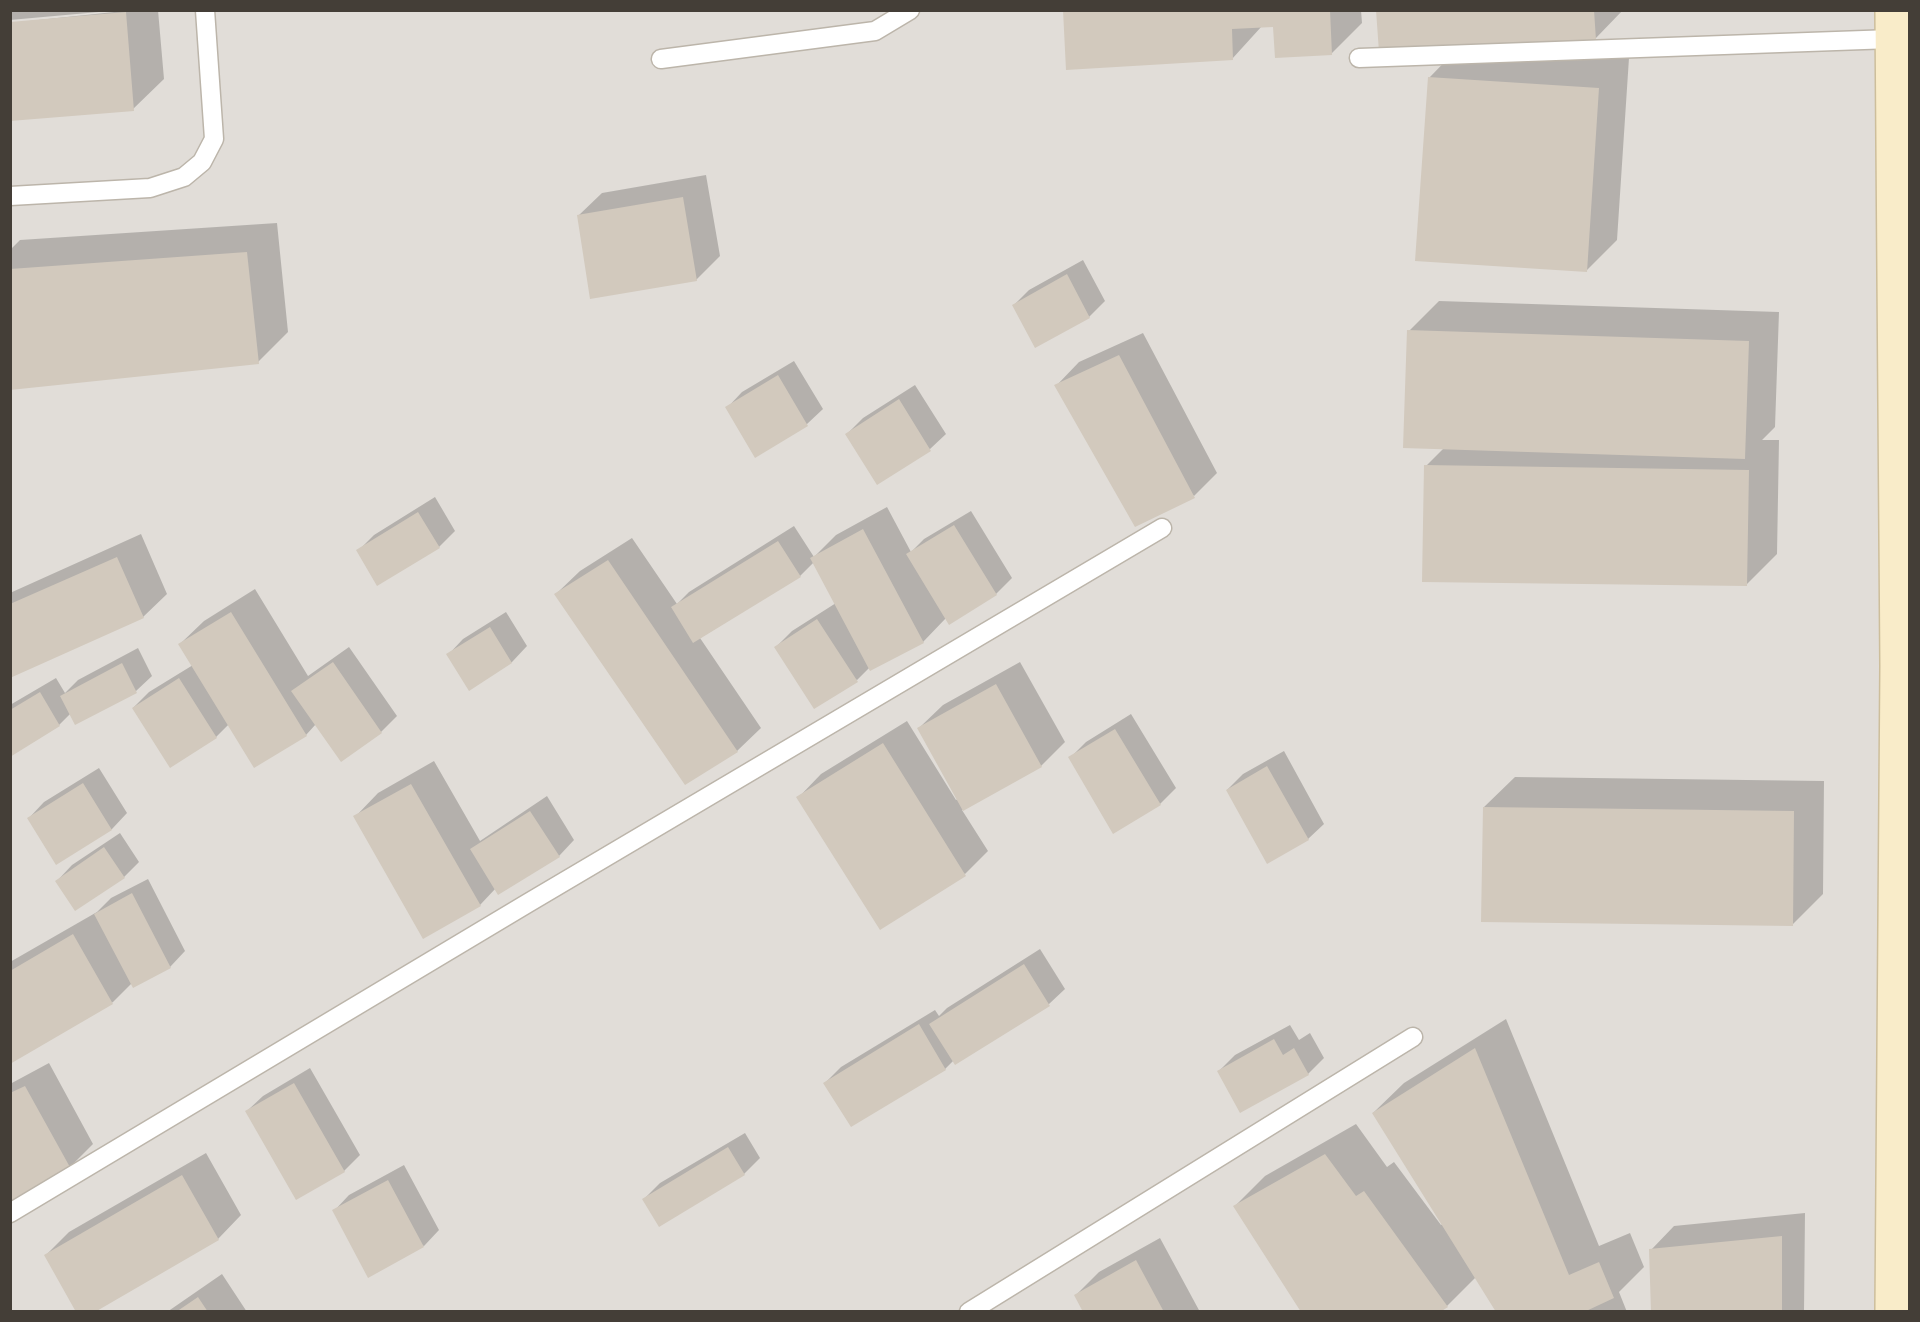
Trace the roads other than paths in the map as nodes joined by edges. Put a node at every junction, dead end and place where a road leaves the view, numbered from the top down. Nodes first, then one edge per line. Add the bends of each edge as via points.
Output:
1 (206, 10) edge
2 (910, 10) edge
3 (1892, 25) edge
4 (1359, 58) dead end
5 (662, 59) dead end
6 (10, 196) edge
7 (1902, 280) edge
8 (1162, 528) dead end
9 (1413, 1037) dead end
10 (10, 1213) edge
11 (969, 1311) edge
12 (1892, 1311) edge

1 - 6 lane via 214,139 202,162 184,177 150,188
2 - 5 lane via 875,31
3 - 4 lane
3 - 7 street
7 - 12 street
8 - 10 lane
9 - 11 lane

